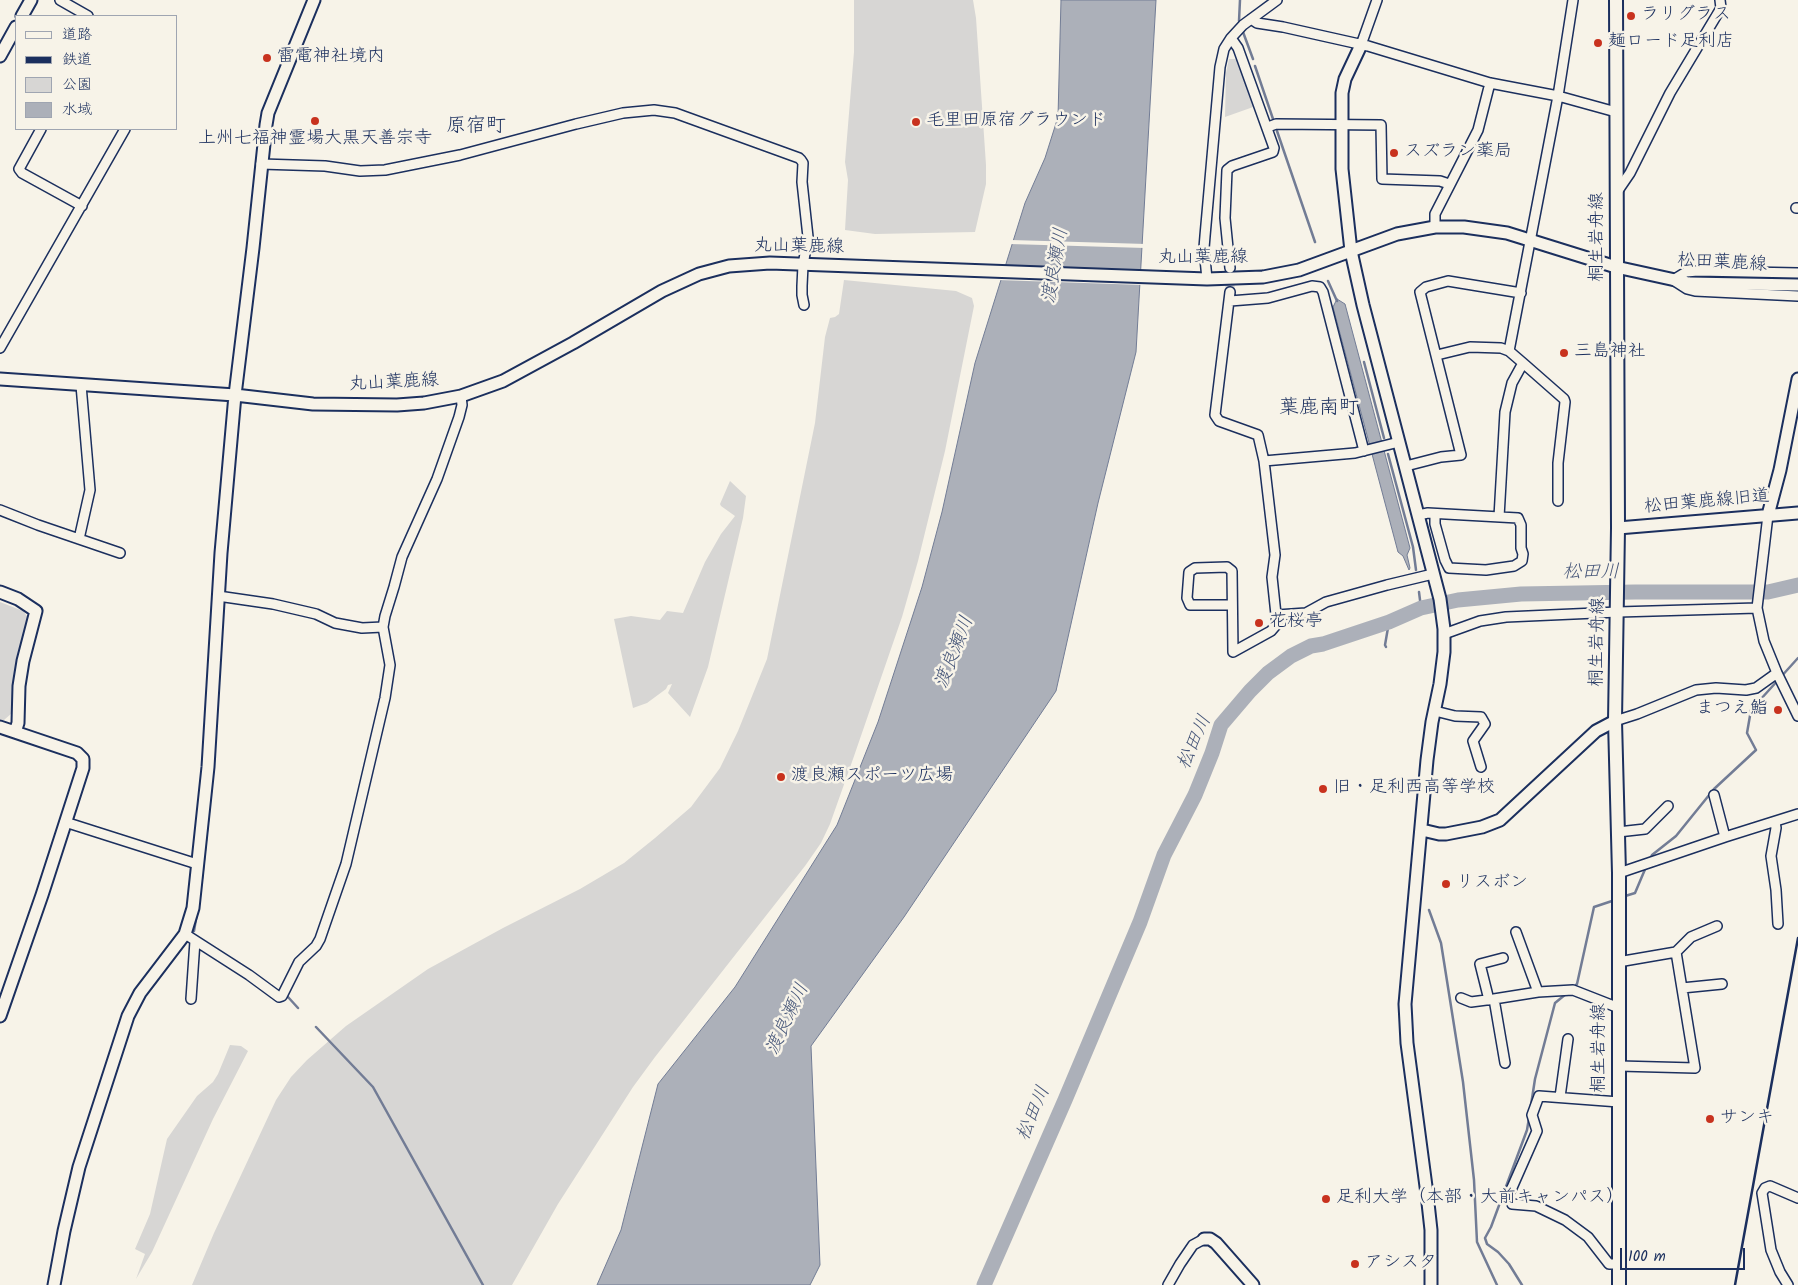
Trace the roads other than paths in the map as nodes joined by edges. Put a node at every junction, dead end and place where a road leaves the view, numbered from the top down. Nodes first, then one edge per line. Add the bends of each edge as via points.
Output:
1 (31, 0) edge
2 (60, 0) edge
3 (314, 0) edge
4 (1277, 0) edge
5 (1377, 0) edge
6 (1573, 0) edge
7 (1616, 0) edge
8 (1720, 0) edge
9 (23, 15) edge
10 (86, 15) edge
11 (1252, 19) junction
12 (15, 29) edge
13 (1231, 38) junction
14 (1361, 45) junction
15 (0, 56) edge
16 (1490, 83) junction
17 (1558, 96) junction
18 (1616, 112) junction
19 (1342, 126) junction
20 (1268, 127) junction
21 (40, 130) edge
22 (124, 130) edge
23 (261, 164) junction
24 (1449, 184) junction
25 (1617, 192) junction
26 (82, 206) junction
27 (1435, 227) junction
28 (1531, 240) junction
29 (1351, 251) junction
30 (809, 265) junction
31 (1616, 267) junction
32 (1230, 268) tunnel mouth
33 (1798, 273) edge
34 (1201, 278) junction
35 (1673, 280) junction
36 (1798, 285) edge
37 (1521, 293) junction
38 (1798, 296) edge
39 (804, 305) dead end
40 (0, 348) edge
41 (1509, 351) junction
42 (1437, 355) junction
43 (1522, 362) junction
44 (0, 379) edge
45 (1798, 379) edge
46 (81, 385) junction
47 (235, 395) junction
48 (461, 396) junction
49 (1399, 442) junction
50 (1367, 450) junction
51 (1264, 461) junction
52 (1406, 466) junction
53 (1558, 501) dead end
54 (0, 510) edge
55 (1798, 513) edge
56 (1435, 514) junction
57 (1418, 515) junction
58 (1768, 515) junction
59 (1499, 517) junction
60 (1618, 528) junction
61 (79, 539) junction
62 (120, 553) dead end
63 (1433, 574) junction
64 (0, 592) edge
65 (218, 596) junction
66 (1232, 605) junction
67 (1757, 606) junction
68 (1618, 609) junction
69 (1277, 615) junction
70 (383, 627) junction
71 (1444, 631) junction
72 (1777, 673) junction
73 (1435, 711) junction
74 (1798, 716) edge
75 (1615, 721) junction
76 (0, 727) edge
77 (15, 732) junction
78 (1481, 767) dead end
79 (1714, 795) dead end
80 (1668, 806) dead end
81 (1798, 814) edge
82 (66, 822) junction
83 (1775, 822) junction
84 (1422, 830) junction
85 (1618, 832) junction
86 (1725, 837) junction
87 (197, 864) junction
88 (1619, 873) junction
89 (1778, 924) dead end
90 (1717, 926) dead end
91 (1516, 932) dead end
92 (186, 934) junction
93 (196, 941) junction
94 (1676, 952) junction
95 (1503, 958) dead end
96 (1618, 962) junction
97 (1722, 984) dead end
98 (1682, 988) junction
99 (1538, 992) junction
100 (1461, 998) dead end
101 (191, 999) dead end
102 (1491, 999) junction
103 (1618, 1008) junction
104 (0, 1016) edge
105 (1568, 1039) dead end
106 (1505, 1063) dead end
107 (1619, 1066) junction
108 (1560, 1097) junction
109 (1619, 1102) junction
110 (1512, 1190) dead end
111 (1798, 1198) edge
112 (1512, 1204) dead end
113 (1204, 1239) joint
114 (1619, 1264) junction
115 (54, 1285) edge
116 (1168, 1285) edge
117 (1252, 1285) edge
118 (1431, 1285) edge
119 (1619, 1285) edge
120 (1788, 1285) edge

1 - 9 street
2 - 10 street
3 - 23 street via 268,113
4 - 11 street
5 - 14 street
6 - 17 street
7 - 18 main road, 桐生岩舟線
8 - 25 street via 1721,8 1670,93
11 - 13 street
11 - 14 street via 1257,23
12 - 15 street
13 - 20 street via 1238,48
13 - 34 street via 1224,49 1220,67
14 - 16 street
14 - 19 street via 1345,79
16 - 17 street
16 - 24 street via 1478,130
17 - 18 street
17 - 28 street
18 - 25 main road, 桐生岩舟線
19 - 20 street via 1276,124
19 - 24 street via 1381,125 1382,179
19 - 29 street via 1342,169
20 - 32 street via 1273,152 1227,170 1225,218
21 - 26 street via 19,169
22 - 26 street
23 - 30 street via 385,170 460,155 614,115 654,110 675,113 801,160
23 - 47 street
24 - 27 street via 1435,214
25 - 31 main road, 桐生岩舟線
26 - 40 street
27 - 28 street, 丸山葉鹿線 via 1486,229
27 - 29 street, 丸山葉鹿線 via 1397,234
28 - 31 street, 丸山葉鹿線
28 - 37 street
29 - 34 street, 丸山葉鹿線 via 1299,270 1263,277
29 - 49 street
30 - 34 street, 丸山葉鹿線
30 - 39 street via 802,295
30 - 48 street, 丸山葉鹿線 via 729,266 699,274 662,291 515,375
31 - 35 street, 松田葉鹿線
31 - 60 main road, 桐生岩舟線
33 - 35 street via 1698,271 1686,272
35 - 36 street, 松田葉鹿線
35 - 38 street via 1694,291
37 - 41 street
37 - 42 street via 1448,281 1422,289 1420,296
41 - 42 street via 1470,347
41 - 43 street
42 - 52 street via 1461,455
43 - 53 street via 1565,402 1558,463
43 - 59 street via 1512,383 1505,412
44 - 46 street, 丸山葉鹿線
45 - 58 street
46 - 47 street, 丸山葉鹿線
46 - 61 street via 90,490
47 - 48 street, 丸山葉鹿線 via 313,404 397,405
47 - 65 street
48 - 70 street via 459,417 437,479 402,557
49 - 50 street
49 - 52 street
50 - 51 street via 1355,454
50 - 51 street via 1323,292 1320,287 1312,286 1268,298 1230,297 1215,414 1219,421 1258,435
51 - 69 street via 1275,555 1272,577
52 - 57 street
54 - 61 street
55 - 58 street, 松田葉鹿線旧道
56 - 57 street
56 - 59 street
56 - 59 street via 1445,560 1449,568 1460,569 1495,569 1514,566 1522,561 1520,521 1518,518
57 - 63 street
58 - 60 street, 松田葉鹿線旧道
58 - 67 street
60 - 68 main road, 桐生岩舟線
61 - 62 street
63 - 69 street via 1326,602 1306,613
63 - 71 street
64 - 77 street via 36,611 23,660
65 - 70 street via 273,604 316,614 335,623 362,628
65 - 87 street via 208,767
66 - 66 street via 1232,572 1227,567 1195,568 1189,572 1187,598 1190,605
66 - 69 street via 1233,652 1271,631 1277,624
67 - 68 street
67 - 72 street via 1764,641
68 - 71 street via 1506,617
68 - 75 main road, 桐生岩舟線
70 - 93 street via 390,665 385,698 346,864 316,946 299,962 279,997
71 - 73 street
72 - 74 street
72 - 75 street via 1756,688 1696,690
73 - 78 street via 1481,717 1485,724 1473,741
73 - 84 street
75 - 84 street via 1596,731 1500,820 1446,834
75 - 85 main road, 桐生岩舟線
76 - 77 street
77 - 82 street via 77,753 83,759
79 - 86 street
80 - 85 street via 1645,828
81 - 83 street
82 - 87 street
82 - 104 street
83 - 86 street
83 - 89 street via 1771,856
84 - 118 street via 1405,1004 1431,1230
85 - 88 main road, 桐生岩舟線
86 - 88 street
87 - 92 street via 193,908
88 - 96 main road, 桐生岩舟線
90 - 94 street via 1691,937
91 - 99 street
92 - 93 street
92 - 115 street via 140,993 128,1016 79,1167
93 - 101 street
94 - 96 street
94 - 98 street
95 - 102 street via 1480,964
96 - 103 main road, 桐生岩舟線
97 - 98 street
98 - 107 street via 1695,1068
99 - 102 street
99 - 103 street via 1574,990
100 - 102 street via 1471,1002
102 - 106 street
103 - 107 main road, 桐生岩舟線
105 - 108 street
107 - 109 main road, 桐生岩舟線
108 - 109 street
108 - 110 street via 1539,1096 1532,1115 1537,1131
109 - 114 main road, 桐生岩舟線
111 - 120 street via 1770,1186 1762,1193 1770,1250
112 - 114 street via 1536,1206 1565,1220 1588,1237 1609,1264
113 - 116 street via 1194,1245
113 - 117 street via 1216,1243
114 - 119 main road, 桐生岩舟線

